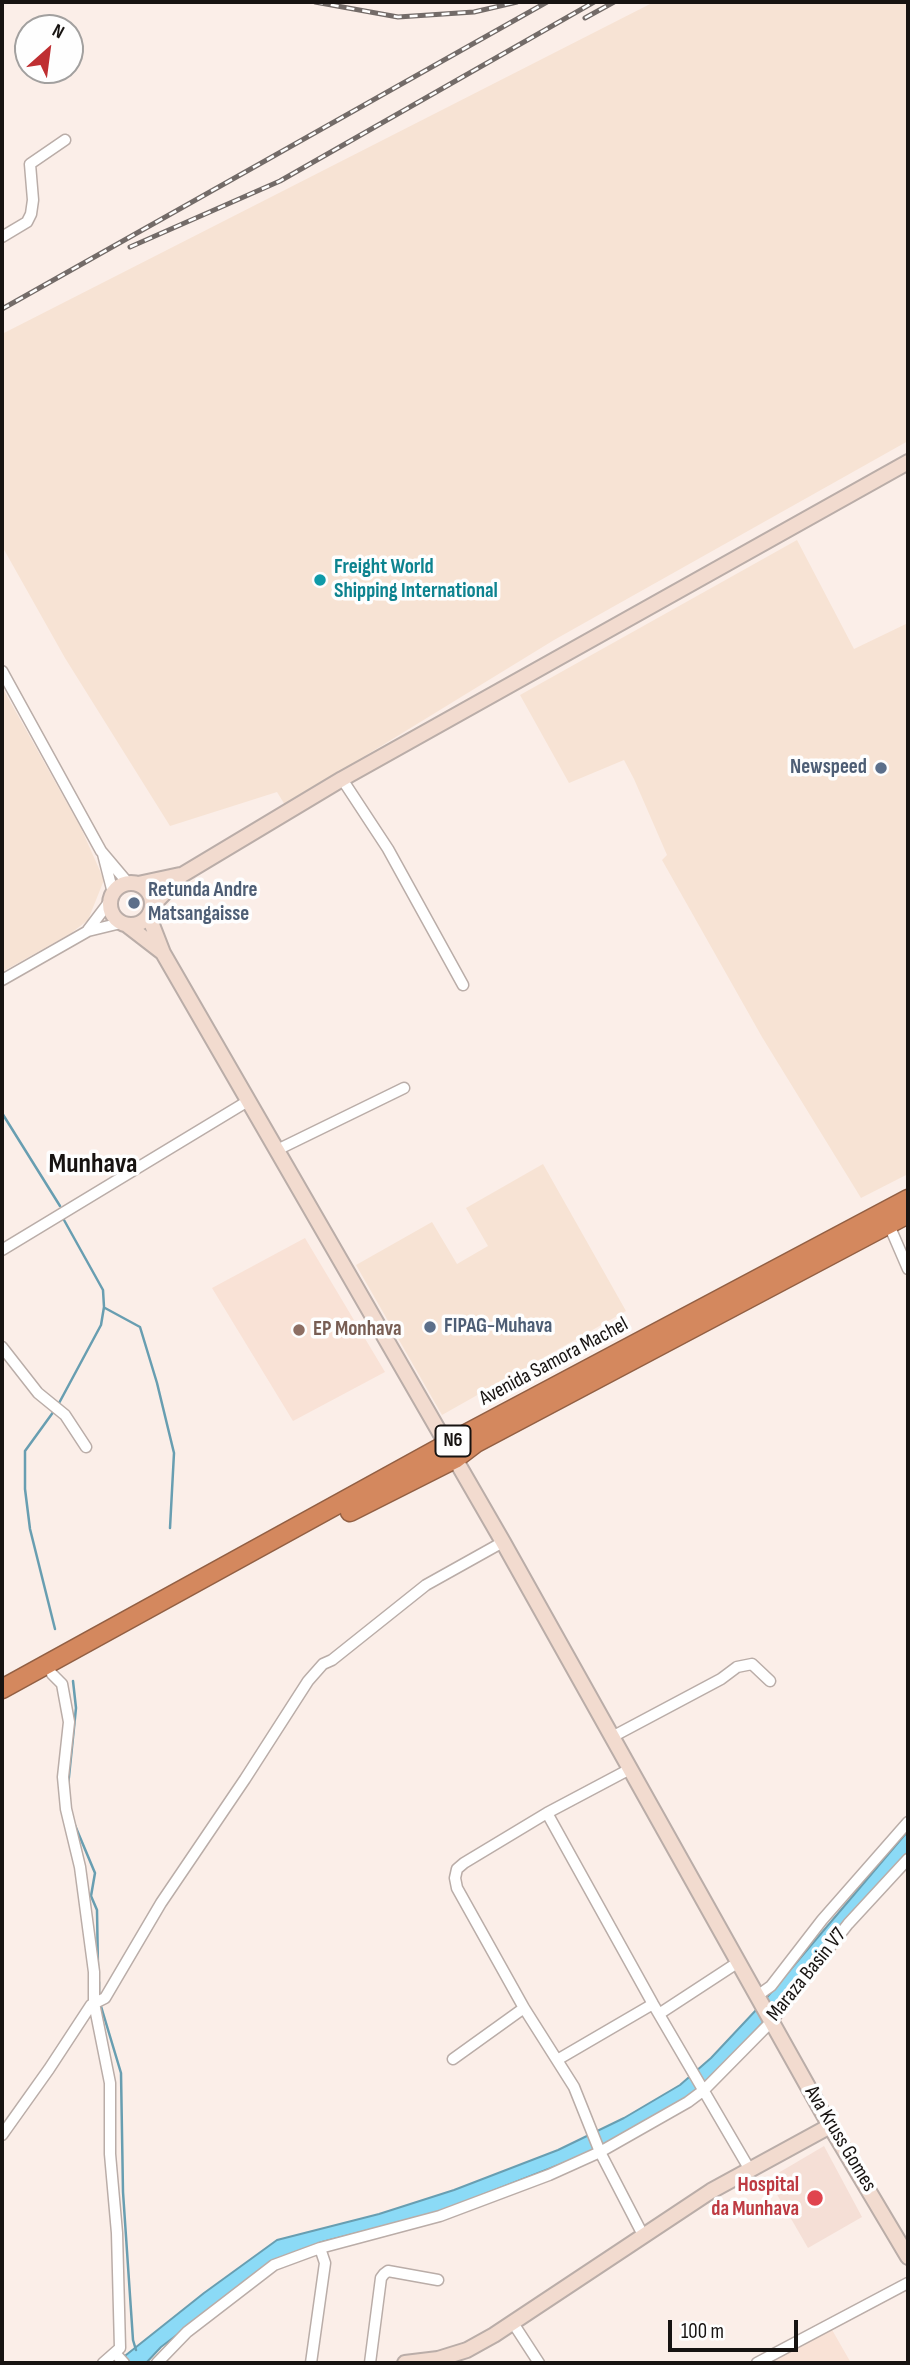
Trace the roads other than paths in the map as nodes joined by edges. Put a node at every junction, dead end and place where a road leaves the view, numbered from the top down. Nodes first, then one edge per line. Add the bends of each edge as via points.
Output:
1 (65, 140) dead end
2 (2, 237) edge
3 (908, 462) edge
4 (2, 671) edge
5 (342, 779) junction
6 (102, 850) junction
7 (182, 875) junction
8 (133, 884) junction
9 (112, 897) junction
10 (151, 911) junction
11 (124, 924) junction
12 (88, 931) junction
13 (163, 953) junction
14 (2, 980) edge
15 (463, 985) dead end
16 (404, 1088) dead end
17 (248, 1101) junction
18 (277, 1150) junction
19 (908, 1199) edge
20 (908, 1214) edge
21 (889, 1224) junction
22 (2, 1250) edge
23 (908, 1269) edge
24 (2, 1347) edge
25 (86, 1447) dead end
26 (451, 1452) junction
27 (503, 1542) junction
28 (52, 1674) junction
29 (770, 1681) dead end
30 (2, 1689) edge
31 (2, 1700) edge
32 (612, 1737) junction
33 (630, 1769) junction
34 (547, 1813) junction
35 (908, 1822) edge
36 (908, 1859) edge
37 (737, 1963) junction
38 (757, 1996) junction
39 (98, 2001) junction
40 (653, 2004) junction
41 (524, 2008) junction
42 (659, 2014) junction
43 (772, 2021) junction
44 (453, 2059) dead end
45 (557, 2060) junction
46 (704, 2090) junction
47 (830, 2126) junction
48 (2, 2135) edge
49 (600, 2152) junction
50 (750, 2170) junction
51 (644, 2236) junction
52 (320, 2248) junction
53 (908, 2257) edge
54 (438, 2280) dead end
55 (908, 2283) edge
56 (513, 2323) junction
57 (115, 2353) junction
58 (103, 2363) edge
59 (124, 2363) edge
60 (157, 2363) edge
61 (311, 2363) edge
62 (370, 2363) edge
63 (405, 2363) edge
64 (539, 2363) edge
65 (757, 2363) edge

1 - 2 street via 30,164 31,214 27,222
3 - 5 main road
4 - 6 street
5 - 7 main road
5 - 15 street via 388,849
6 - 8 street
6 - 9 street
7 - 8 main road
7 - 10 main road
8 - 9 main road
8 - 10 main road via 149,892
9 - 11 main road via 112,914
9 - 12 street
10 - 11 main road via 137,925
10 - 13 main road
11 - 12 street
11 - 13 main road
12 - 14 street
13 - 17 main road, Ava Kruss Gomes
16 - 18 street
17 - 18 main road, Ava Kruss Gomes
17 - 22 street
18 - 26 main road, Ava Kruss Gomes
19 - 26 highway, Avenida Samora Machel / N6
20 - 21 highway, Avenida Samora Machel / N6
21 - 23 street
21 - 26 highway, Avenida Samora Machel / N6 via 476,1443
24 - 25 street via 38,1393 65,1415
26 - 27 main road, Ava Kruss Gomes
26 - 28 highway, Avenida Samora Machel / N6 via 437,1466
26 - 30 highway, Avenida Samora Machel / N6
27 - 32 main road, Ava Kruss Gomes
27 - 39 street via 426,1585 323,1664 308,1681
28 - 31 highway, Avenida Samora Machel / N6
28 - 39 street via 62,1684 69,1722 63,1777 66,1809 80,1867
29 - 32 street via 752,1664 737,1667
32 - 33 main road, Ava Kruss Gomes
33 - 34 street
33 - 37 main road, Ava Kruss Gomes
34 - 40 street
34 - 41 street via 464,1863 455,1878
35 - 38 street via 771,1986
36 - 43 street, Maraza Basin V7 via 848,1924
37 - 38 main road, Ava Kruss Gomes
37 - 42 street
38 - 43 main road, Ava Kruss Gomes
39 - 48 street
39 - 57 street via 110,2083 120,2299 120,2348
40 - 42 street
40 - 45 street
41 - 44 street
41 - 45 street
42 - 46 street
43 - 46 street, Maraza Basin V7
43 - 47 main road, Ava Kruss Gomes
45 - 49 street via 575,2087
46 - 49 street, Maraza Basin V7
46 - 50 street
47 - 50 main road
47 - 53 main road, Ava Kruss Gomes
49 - 51 street
49 - 52 street, Maraza Basin V7 via 440,2216
50 - 51 main road
51 - 56 main road
52 - 60 street, Maraza Basin V7 via 274,2265 187,2332
52 - 61 street via 325,2263
54 - 62 street via 384,2274
55 - 65 street
56 - 63 main road via 467,2350
56 - 64 street
57 - 58 street
57 - 59 street

